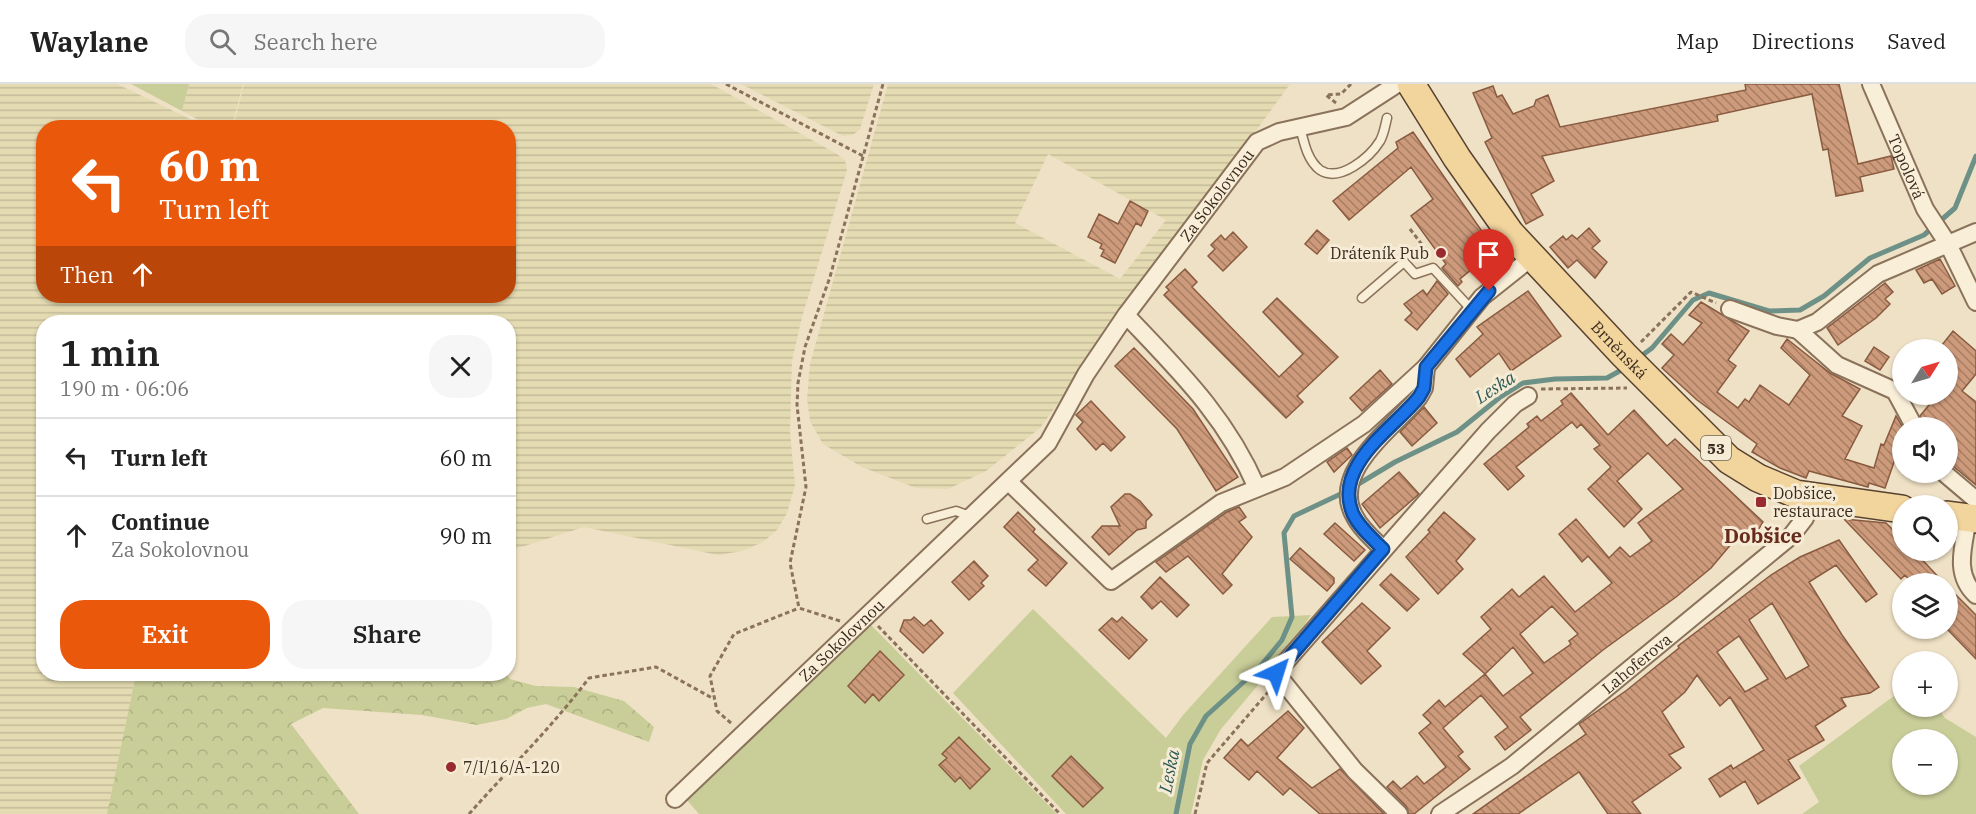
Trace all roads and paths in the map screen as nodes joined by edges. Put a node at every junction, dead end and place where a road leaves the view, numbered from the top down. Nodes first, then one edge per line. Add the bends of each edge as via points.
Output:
1 (726, 84) edge
2 (883, 84) edge
3 (1351, 84) edge
4 (1397, 84) edge
5 (1411, 84) edge
6 (1871, 84) edge
7 (1346, 117) junction
8 (1387, 118) dead end
9 (1300, 127) junction
10 (863, 156) junction
11 (1410, 229) dead end
12 (1976, 232) edge
13 (1948, 244) junction
14 (1531, 258) junction
15 (1433, 268) junction
16 (1362, 298) dead end
17 (1714, 302) dead end
18 (1976, 302) edge
19 (1471, 309) junction
20 (1730, 309) dead end
21 (1126, 315) junction
22 (1798, 330) junction
23 (1633, 364) junction
24 (1426, 367) junction
25 (1528, 396) joint
26 (1909, 417) edge
27 (1009, 482) junction
28 (1950, 483) edge
29 (1257, 488) junction
30 (1813, 496) junction
31 (1892, 508) edge
32 (1967, 513) edge
33 (970, 516) junction
34 (927, 519) dead end
35 (1383, 549) junction
36 (1976, 595) edge
37 (799, 608) junction
38 (868, 616) junction
39 (854, 629) junction
40 (1281, 678) junction
41 (714, 699) junction
42 (744, 734) junction
43 (675, 799) dead end
44 (469, 814) edge
45 (1060, 814) edge
46 (1195, 814) edge
47 (1399, 814) edge
48 (1440, 814) edge

1 - 10 path
2 - 10 path
3 - 7 path via 1341,93 1326,95
4 - 7 street, Za Sokolovnou
5 - 14 main road, Brněnská / 53 via 1477,188
6 - 13 street, Topolová via 1925,209
7 - 9 street, Za Sokolovnou
8 - 9 lane via 1375,147 1357,163 1338,172 1317,167 1307,152
9 - 21 street, Za Sokolovnou via 1272,134 1253,146
10 - 37 path via 830,277 805,347 798,383 806,487 790,563
11 - 15 path via 1433,259
12 - 13 street
13 - 18 street, Topolová
13 - 22 street via 1878,274 1817,322
14 - 19 street
14 - 23 main road, Brněnská / 53
15 - 16 lane via 1414,274 1404,262
15 - 19 lane
17 - 23 path via 1691,292 1644,341 1634,344
19 - 24 street
20 - 22 street
21 - 27 street, Za Sokolovnou via 1086,374 1048,443
21 - 29 street via 1207,401 1234,441
22 - 26 street via 1837,365 1895,391
23 - 25 path via 1641,388 1551,387
23 - 30 main road, Brněnská / 53 via 1738,466 1778,487
24 - 29 street via 1364,424 1294,472
24 - 35 street via 1419,397 1362,458 1350,491 1356,520
25 - 35 street via 1488,431
27 - 29 street via 1111,581 1221,503
27 - 33 street, Za Sokolovnou
28 - 32 street
30 - 31 main road, Brněnská / 53
30 - 48 street, Lahoferova via 1791,536 1512,766
32 - 36 street via 1961,571
33 - 34 lane via 956,512
33 - 38 street, Za Sokolovnou
35 - 40 street via 1276,673
37 - 39 path via 838,619
37 - 41 path via 734,634 710,676
38 - 39 street, Za Sokolovnou
38 - 45 path
39 - 42 street, Za Sokolovnou
40 - 46 path via 1207,763
40 - 47 street via 1355,771
41 - 42 path via 717,711
41 - 44 path via 656,667 589,678 559,718
42 - 43 street, Za Sokolovnou

